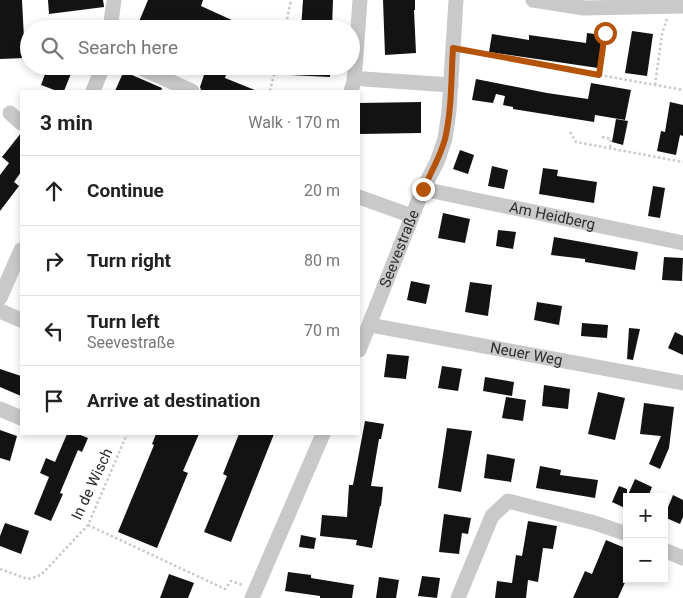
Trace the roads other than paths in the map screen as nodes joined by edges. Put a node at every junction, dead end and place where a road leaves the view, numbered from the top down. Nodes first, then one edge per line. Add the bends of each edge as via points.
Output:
1 (114, 0) edge
2 (360, 0) edge
3 (456, 0) edge
4 (533, 0) edge
5 (677, 6) edge
6 (111, 20) edge
7 (359, 20) edge
8 (99, 75) edge
9 (156, 75) edge
10 (355, 75) edge
11 (364, 79) dead end
12 (451, 85) junction
13 (93, 90) edge
14 (190, 90) edge
15 (351, 90) edge
16 (423, 189) junction
17 (360, 198) edge
18 (412, 216) junction
19 (683, 243) edge
20 (20, 253) edge
21 (10, 278) edge
22 (0, 298) edge
23 (0, 311) edge
24 (20, 320) edge
25 (370, 324) junction
26 (360, 348) edge
27 (683, 383) edge
28 (0, 408) edge
29 (20, 418) edge
30 (323, 435) edge
31 (623, 533) edge
32 (668, 552) edge
33 (683, 558) edge
34 (254, 594) edge
35 (458, 598) edge

1 - 6 street
2 - 7 street
3 - 12 street, Seevestraße
4 - 5 street via 584,8
8 - 13 street
9 - 14 street
10 - 15 street
11 - 12 street
12 - 16 street, Seevestraße via 445,139
16 - 18 street, Seevestraße
16 - 19 street, Am Heidberg
17 - 18 street
18 - 25 street, Seevestraße
20 - 21 street
21 - 22 street
23 - 24 street
25 - 26 street, Seevestraße
25 - 27 street, Neuer Weg
28 - 29 street
30 - 34 street
31 - 35 street via 508,501 492,516
32 - 33 street

